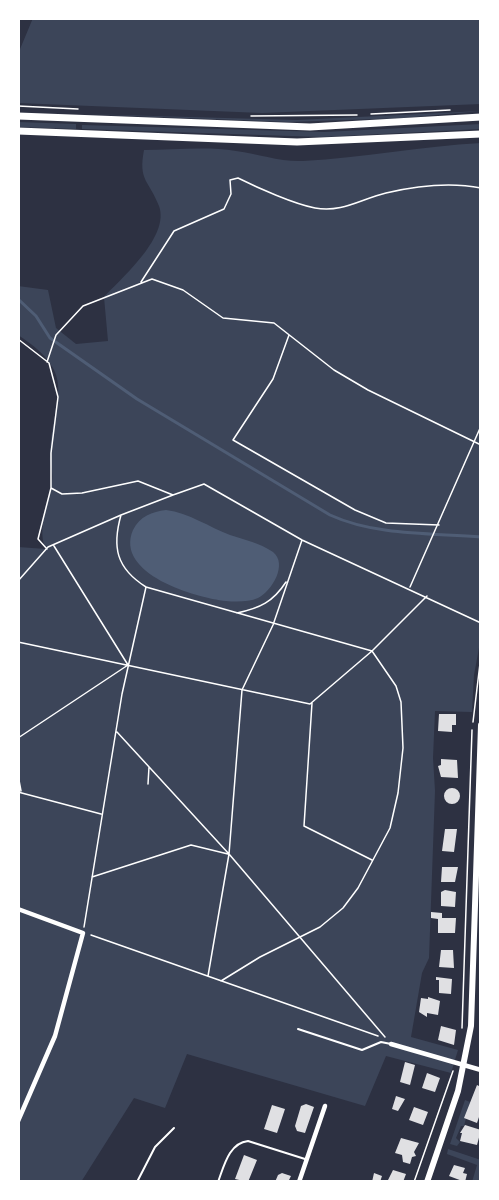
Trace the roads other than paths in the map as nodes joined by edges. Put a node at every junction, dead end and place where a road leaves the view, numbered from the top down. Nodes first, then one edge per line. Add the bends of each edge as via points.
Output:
1 (18, 116) edge
2 (481, 117) edge
3 (18, 132) edge
4 (481, 134) edge
5 (481, 725) edge
6 (18, 909) edge
7 (298, 1029) dead end
8 (389, 1042) joint
9 (464, 1065) junction
10 (481, 1070) edge
11 (325, 1106) dead end
12 (18, 1121) edge
13 (174, 1128) dead end
14 (307, 1160) junction
15 (137, 1182) edge
16 (218, 1182) edge
17 (299, 1182) edge
18 (427, 1182) edge

1 - 2 main road via 310,127
3 - 4 main road via 297,142
5 - 9 street via 472,1005
6 - 12 street via 83,933 55,1036
7 - 8 lane via 362,1050
8 - 9 street
9 - 10 street
9 - 18 street
11 - 14 street
13 - 15 lane via 155,1147
14 - 16 lane via 241,1142 235,1145
14 - 17 street

